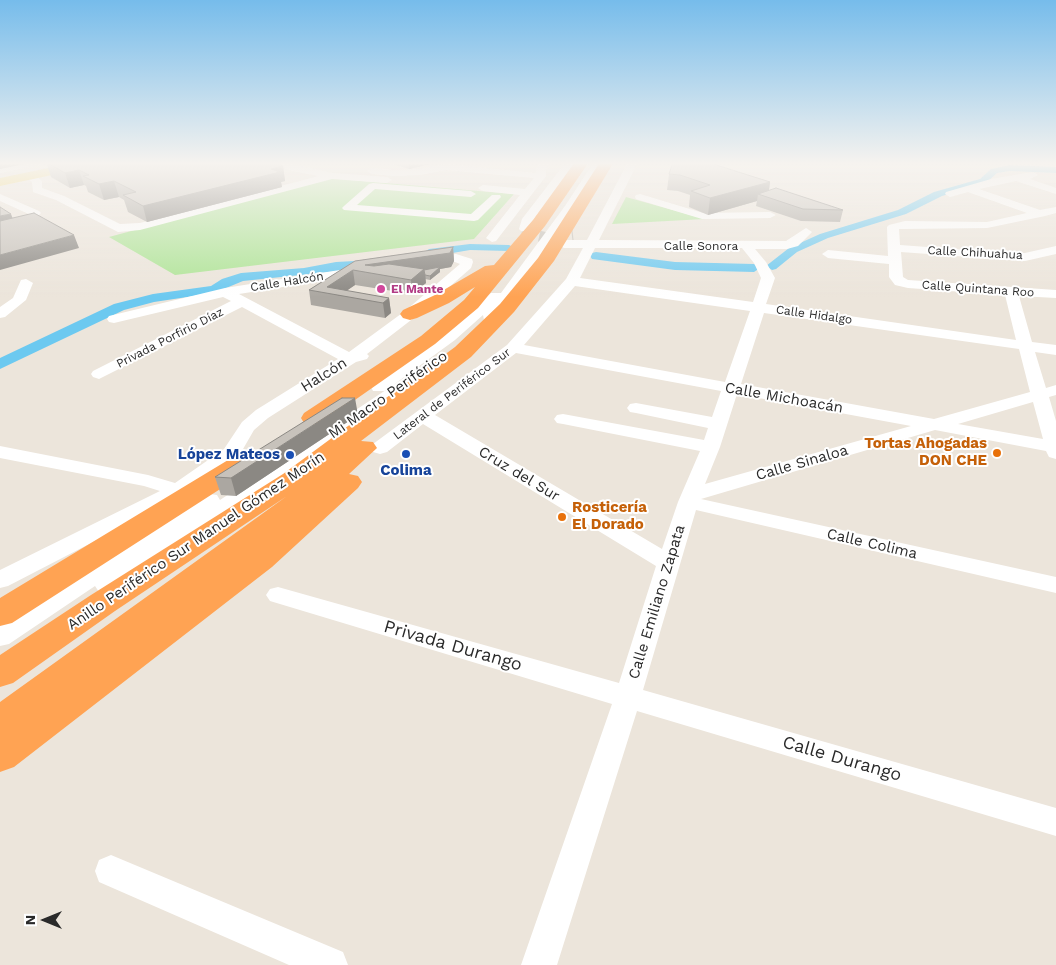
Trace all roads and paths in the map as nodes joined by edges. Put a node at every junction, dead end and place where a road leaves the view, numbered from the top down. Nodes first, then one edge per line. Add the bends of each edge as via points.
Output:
1 (22, 207) edge
2 (77, 207) edge
3 (100, 207) edge
4 (213, 207) edge
5 (348, 207) edge
6 (460, 207) edge
7 (486, 207) edge
8 (517, 207) edge
9 (527, 207) edge
10 (537, 207) edge
11 (543, 207) edge
12 (561, 207) edge
13 (568, 207) edge
14 (579, 207) edge
15 (597, 207) edge
16 (611, 207) edge
17 (673, 207) edge
18 (1021, 207) edge
19 (1056, 210) edge
20 (35, 213) edge
21 (1041, 214) junction
22 (770, 215) dead end
23 (451, 217) junction
24 (140, 226) junction
25 (718, 232) dead end
26 (806, 232) dead end
27 (492, 238) dead end
28 (516, 238) junction
29 (592, 245) junction
30 (728, 246) junction
31 (746, 246) junction
32 (1056, 250) edge
33 (828, 254) dead end
34 (895, 254) junction
35 (411, 264) edge
36 (374, 269) edge
37 (442, 270) edge
38 (572, 281) junction
39 (430, 282) edge
40 (26, 283) dead end
41 (225, 292) junction
42 (1011, 293) junction
43 (1056, 294) edge
44 (240, 302) junction
45 (757, 307) junction
46 (0, 314) edge
47 (410, 314) junction
48 (114, 319) dead end
49 (1026, 346) junction
50 (513, 348) junction
51 (1056, 350) edge
52 (350, 359) junction
53 (99, 374) dead end
54 (730, 388) junction
55 (1048, 393) edge
56 (636, 408) dead end
57 (422, 416) junction
58 (563, 419) dead end
59 (935, 424) junction
60 (293, 431) edge
61 (715, 435) junction
62 (268, 447) edge
63 (380, 448) junction
64 (1055, 449) edge
65 (0, 452) edge
66 (305, 483) junction
67 (185, 493) junction
68 (690, 498) junction
69 (668, 563) junction
70 (0, 580) edge
71 (1056, 585) edge
72 (278, 595) dead end
73 (0, 614) edge
74 (0, 637) edge
75 (0, 658) edge
76 (0, 673) edge
77 (0, 693) edge
78 (628, 697) junction
79 (0, 723) edge
80 (0, 730) edge
81 (0, 755) edge
82 (1056, 822) edge
83 (112, 871) dead end
84 (330, 965) edge
85 (539, 965) edge

1 - 20 street
2 - 24 street via 113,227
3 - 24 street
4 - 24 street
5 - 23 street
6 - 23 street
7 - 23 street via 478,216
8 - 27 street
9 - 28 street via 513,226
10 - 28 street
11 - 28 highway
12 - 74 street, Mi Macro Periférico via 508,285 450,337 344,412
13 - 75 street, Mi Macro Periférico via 497,309 468,337 417,377
14 - 66 highway via 545,261 507,308 462,352 439,386
15 - 29 street, Calle Sonora via 577,235
16 - 29 street, Lateral de Periférico Sur
17 - 22 street via 702,216
18 - 21 street
19 - 21 street
21 - 34 street via 972,226 897,224 893,226
25 - 30 street
26 - 31 street, Calle Sonora via 787,245
28 - 47 highway via 442,299
28 - 60 highway via 471,304 428,340
29 - 30 street, Calle Sonora
29 - 38 street, Lateral de Periférico Sur
30 - 31 street, Calle Sonora
31 - 45 street, Calle Emiliano Zapata via 768,278
32 - 34 street, Calle Chihuahua via 1025,257
33 - 34 street, Calle Chihuahua
34 - 42 street, Calle Quintana Roo via 896,278 900,282
35 - 47 street, Halcón via 456,258 467,262
36 - 41 street, Calle Halcón
37 - 39 street
38 - 45 street, Calle Hidalgo
38 - 50 street, Lateral de Periférico Sur
40 - 46 street via 19,300
41 - 44 street
41 - 48 street, Calle Halcón
42 - 43 street, Calle Quintana Roo
42 - 49 street
44 - 52 street
44 - 53 street, Privada Porfirio Díaz
45 - 49 street, Calle Hidalgo
45 - 54 street, Calle Emiliano Zapata
47 - 52 street, Halcón
49 - 51 street, Calle Hidalgo
49 - 55 street
50 - 54 street, Calle Michoacán
50 - 57 street, Lateral de Periférico Sur
52 - 67 street, Halcón via 262,414 248,426 232,452
54 - 59 street, Calle Michoacán
54 - 61 street, Calle Emiliano Zapata
55 - 59 street, Calle Sinaloa
55 - 64 street
56 - 61 street
57 - 63 street, Lateral de Periférico Sur
57 - 69 street, Cruz del Sur
58 - 61 street
59 - 64 street, Calle Michoacán
59 - 68 street, Calle Sinaloa
61 - 68 street, Calle Emiliano Zapata
62 - 67 highway
63 - 66 highway
63 - 80 highway via 257,550 118,654
63 - 81 highway via 320,509 261,560
65 - 67 street via 148,481
66 - 76 highway, Anillo Periférico Sur Manuel Gómez Morín via 103,603
66 - 77 highway
66 - 79 highway
67 - 70 street, Halcón
67 - 73 highway via 116,543
68 - 69 street, Calle Emiliano Zapata
68 - 71 street, Calle Colima
69 - 78 street, Calle Emiliano Zapata
72 - 78 street, Privada Durango
78 - 82 street, Calle Durango
78 - 85 street, Calle Emiliano Zapata
83 - 84 street

